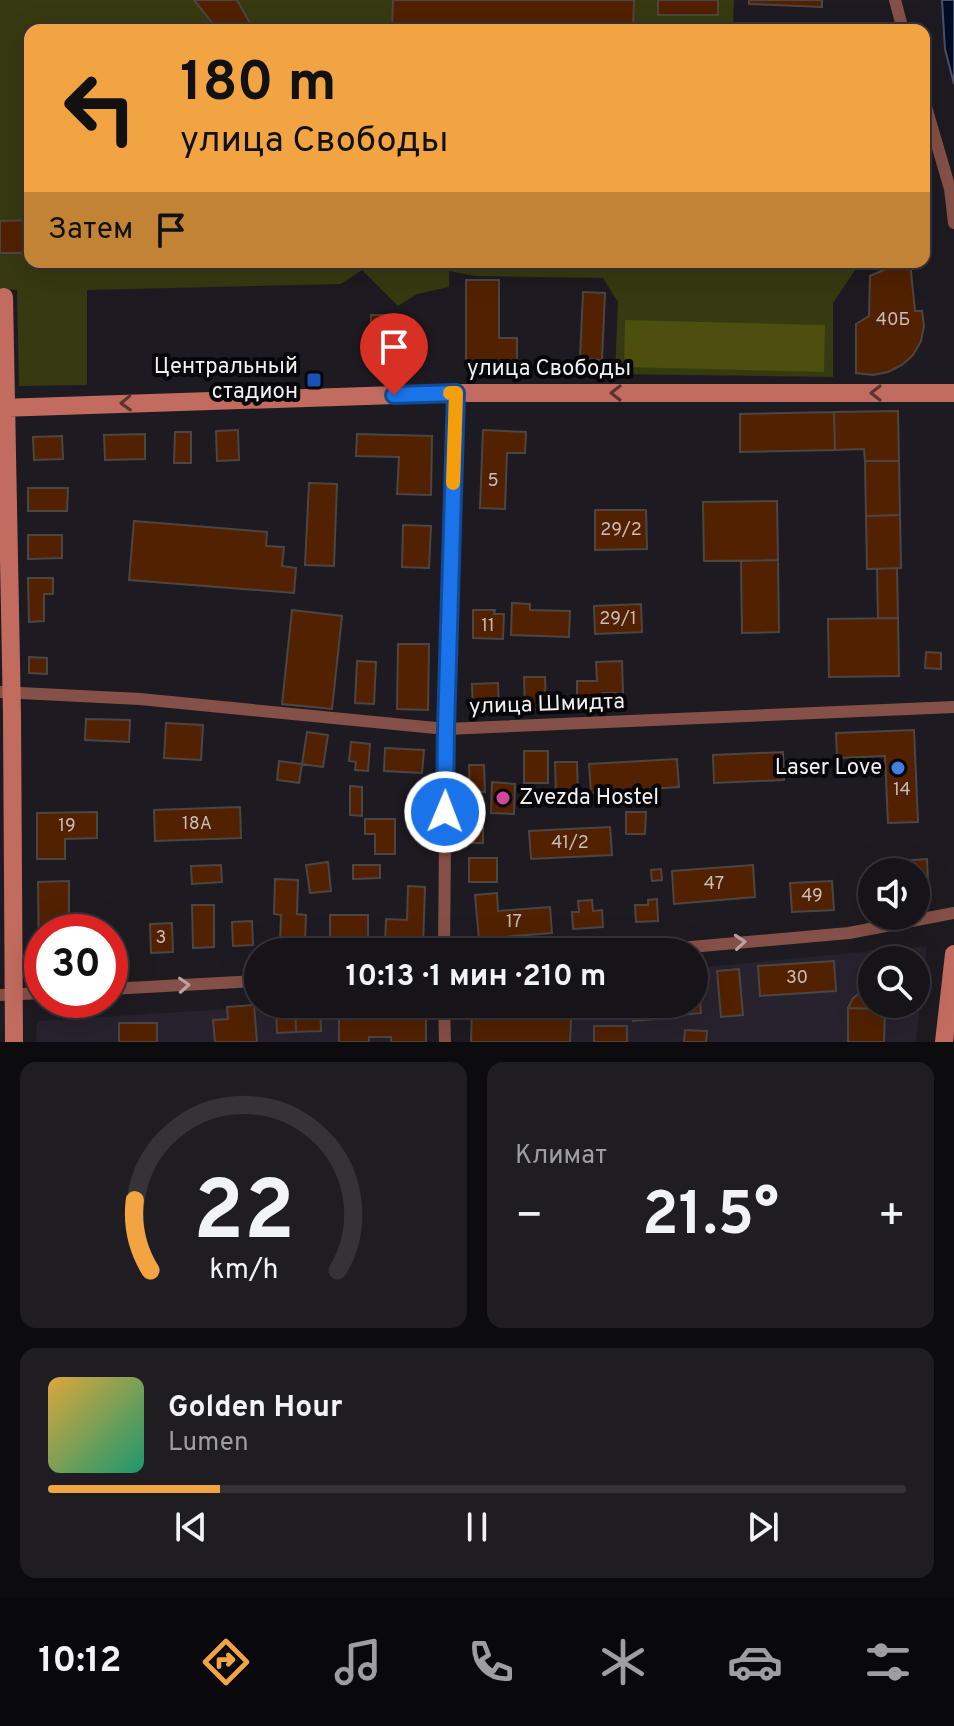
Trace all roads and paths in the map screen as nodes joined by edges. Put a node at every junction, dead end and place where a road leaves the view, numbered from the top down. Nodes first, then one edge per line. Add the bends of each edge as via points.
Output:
1 (895, 0) edge
2 (901, 24) edge
3 (930, 119) edge
4 (952, 188) edge
5 (954, 223) edge
6 (4, 297) dead end
7 (456, 393) junction
8 (954, 393) edge
9 (3, 408) edge
10 (6, 692) edge
11 (954, 707) edge
12 (446, 729) junction
13 (954, 913) edge
14 (444, 938) edge
15 (708, 945) edge
16 (954, 954) edge
17 (244, 982) edge
18 (128, 988) edge
19 (7, 995) edge
20 (444, 1018) edge
21 (14, 1042) edge
22 (445, 1042) edge
23 (944, 1042) edge

1 - 2 street
3 - 4 street
4 - 5 street
6 - 9 main road
8 -> 7 main road, улица Свободы
7 -> 9 main road, улица Свободы
7 - 12 street
9 - 10 main road
10 - 12 street, улица Шмидта via 140,699
10 - 19 main road
11 - 12 street, улица Шмидта
12 - 14 street
15 -> 13 street via 849,933
16 - 23 main road
18 -> 17 street
19 - 21 main road
20 - 22 street

